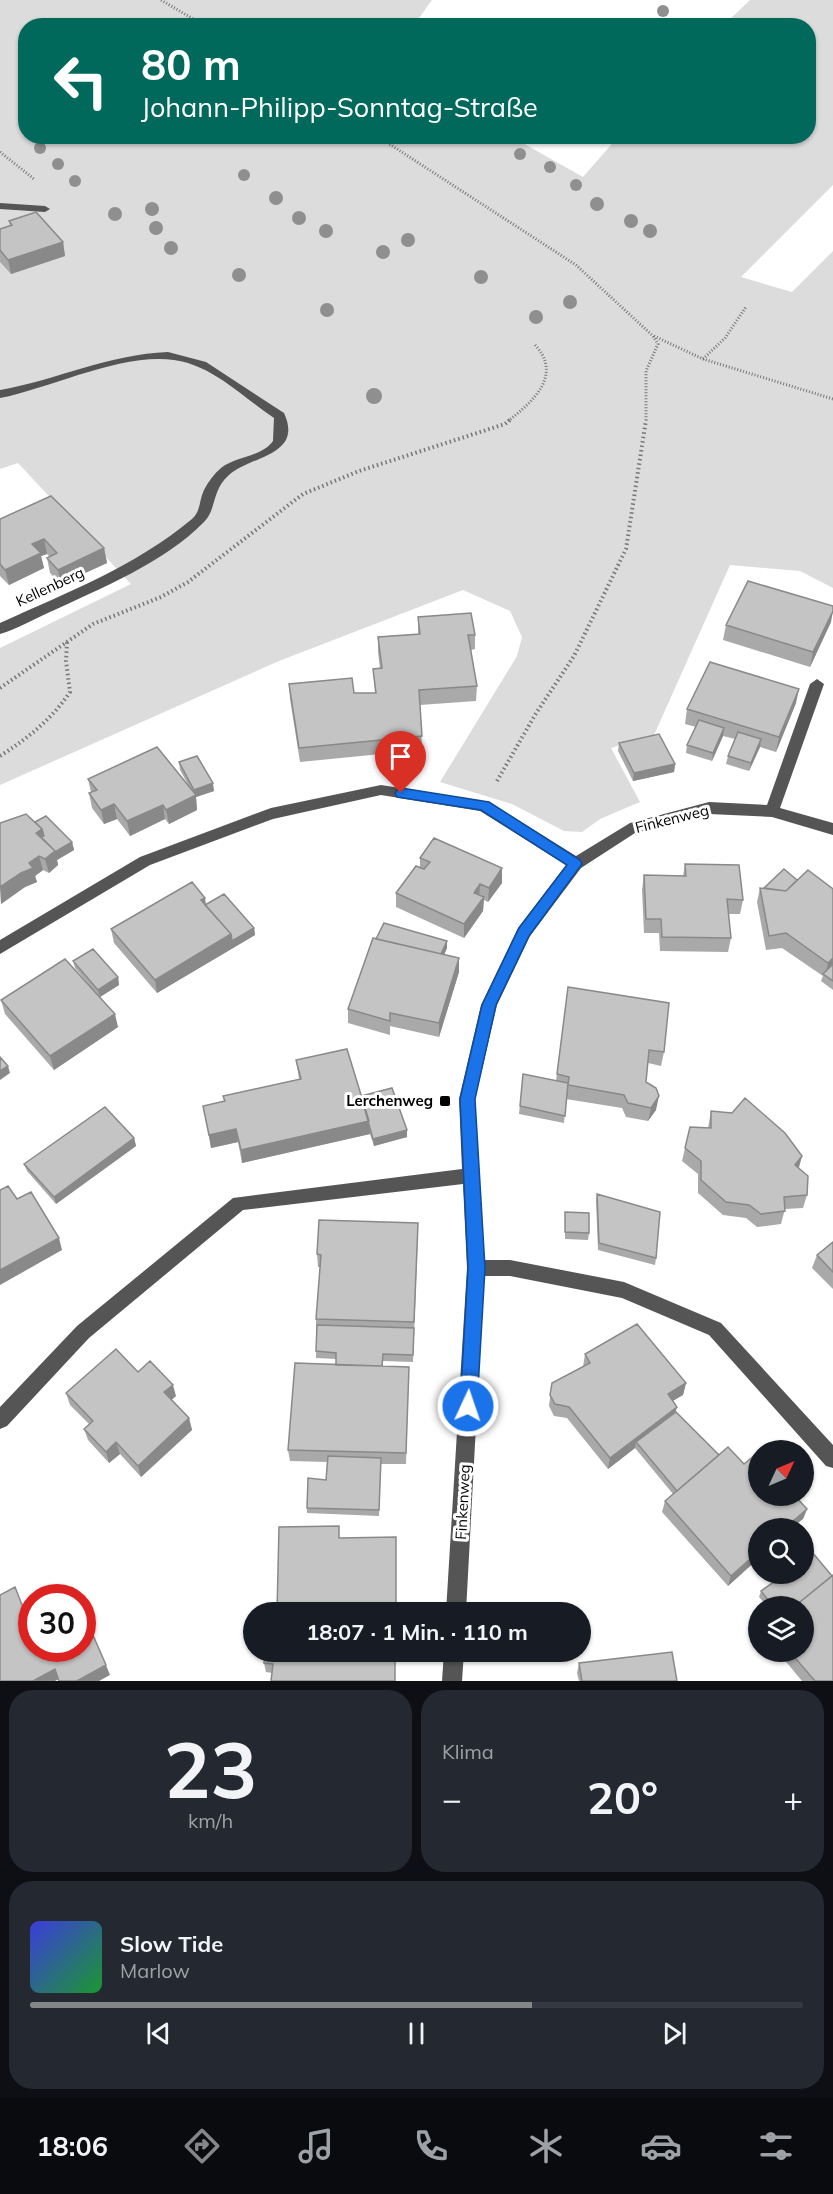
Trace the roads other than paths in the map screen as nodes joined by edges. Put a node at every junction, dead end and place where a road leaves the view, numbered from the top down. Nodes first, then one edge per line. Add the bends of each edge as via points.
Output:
1 (0, 206) edge
2 (45, 209) dead end
3 (0, 394) edge
4 (0, 629) edge
5 (818, 684) dead end
6 (772, 812) junction
7 (833, 829) edge
8 (576, 864) junction
9 (0, 948) edge
10 (470, 1176) junction
11 (477, 1268) junction
12 (0, 1420) edge
13 (833, 1459) edge
14 (457, 1602) edge
15 (453, 1662) edge
16 (452, 1681) edge

1 - 2 street
3 - 4 street, Kellenberg via 134,358 170,355 192,360 218,373 280,416 283,433 272,451 232,466 210,488 202,517 164,547 115,576
5 - 6 street
6 - 7 street, Finkenweg
6 - 8 street, Finkenweg via 709,808 641,826
8 - 9 street via 484,806 381,790 271,814 145,861
8 - 10 street, Finkenweg via 524,932 489,1005 467,1099
10 - 11 street, Finkenweg
10 - 12 street via 239,1203 82,1332
11 - 13 street via 510,1268 624,1290 715,1329
11 - 14 street, Finkenweg
15 - 16 street

